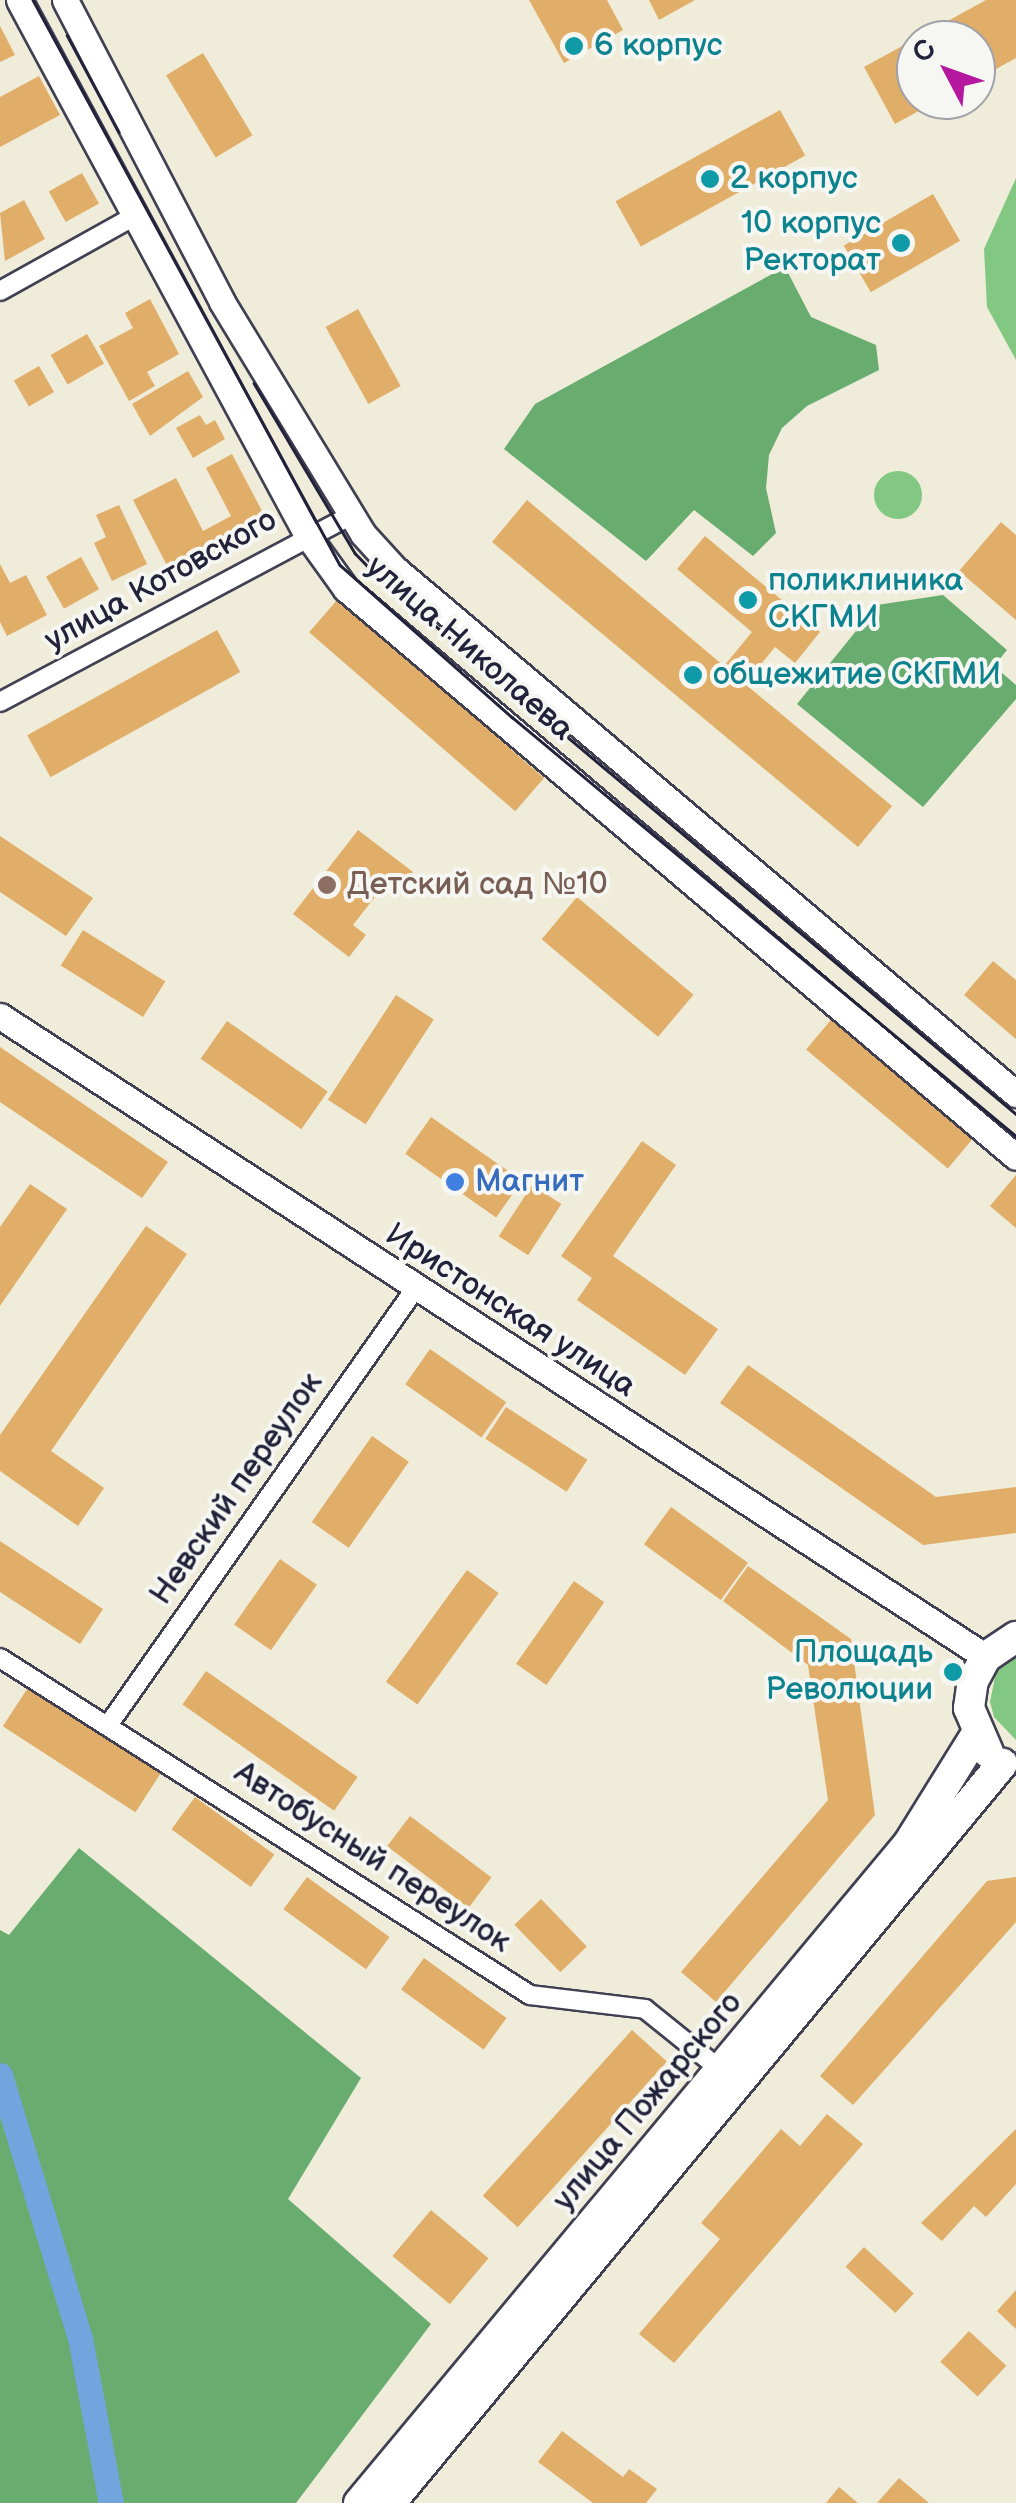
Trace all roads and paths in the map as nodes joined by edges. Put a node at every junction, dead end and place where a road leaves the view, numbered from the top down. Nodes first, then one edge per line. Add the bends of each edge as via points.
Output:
1 (19, 0) edge
2 (66, 0) edge
3 (133, 217) junction
4 (0, 292) edge
5 (352, 515) junction
6 (307, 535) junction
7 (0, 702) edge
8 (0, 1016) edge
9 (1016, 1094) edge
10 (1016, 1156) edge
11 (415, 1289) junction
12 (1016, 1637) edge
13 (986, 1657) junction
14 (0, 1658) edge
15 (108, 1724) junction
16 (976, 1735) junction
17 (1009, 1766) edge
18 (720, 2070) junction
19 (359, 2503) edge
20 (390, 2503) edge

1 - 3 street, улица Николаева
2 - 5 street, улица Николаева via 222,302
3 - 4 street
3 - 6 street, улица Николаева
5 - 6 street, улица Котовского
5 - 9 street, улица Николаева via 394,568
6 - 7 street, улица Котовского
6 - 10 street, улица Николаева via 346,590 384,624
8 - 11 street, Иристонская улица
11 - 13 street, Иристонская улица
11 - 15 street, Невский переулок
12 - 13 main road
13 - 16 main road via 969,1708
14 - 15 street, Автобусный переулок
15 - 18 street, Автобусный переулок via 530,1996 646,2009
16 - 17 main road
16 - 18 main road, улица Пожарского via 909,1843
17 - 20 main road, улица Пожарского
18 - 19 main road, улица Пожарского

